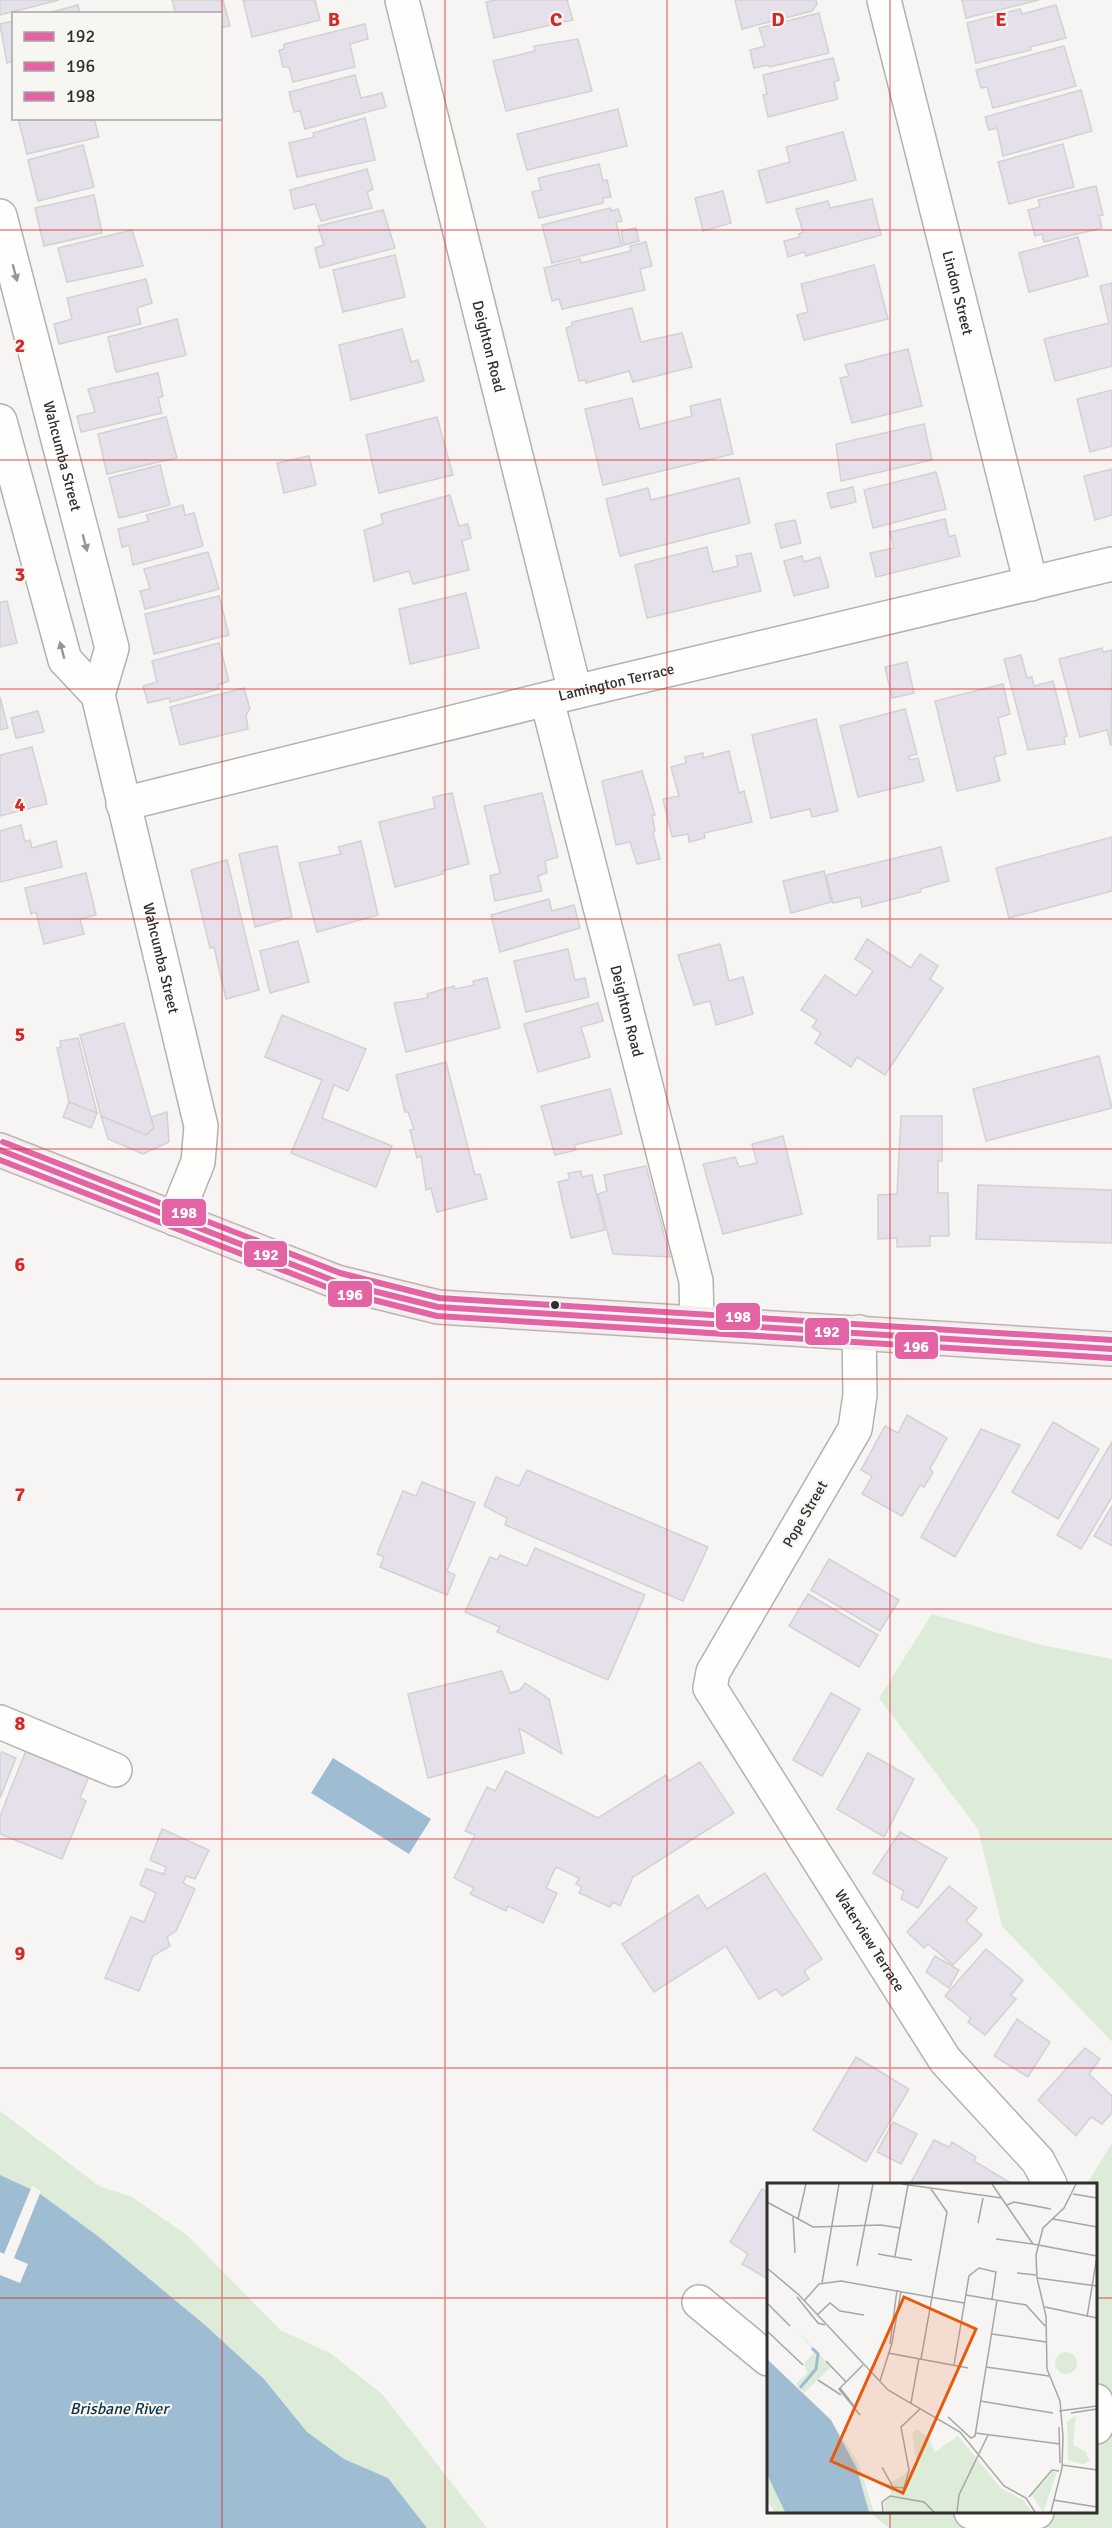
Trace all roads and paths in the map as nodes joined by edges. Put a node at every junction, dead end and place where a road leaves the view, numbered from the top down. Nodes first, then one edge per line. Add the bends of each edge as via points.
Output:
1 (402, 0) edge
2 (884, 0) edge
3 (0, 216) edge
4 (0, 421) edge
5 (1112, 564) edge
6 (1031, 584) junction
7 (98, 695) junction
8 (561, 696) junction
9 (123, 804) junction
10 (0, 1150) edge
11 (175, 1219) junction
12 (697, 1322) junction
13 (859, 1332) junction
14 (1112, 1349) edge
15 (710, 1684) joint
16 (0, 1706) edge
17 (12, 1727) edge
18 (115, 1770) dead end
19 (1049, 2183) edge
20 (699, 2302) dead end
21 (767, 2358) edge
22 (977, 2513) edge
23 (1028, 2513) edge

1 - 8 street, Deighton Road
2 - 6 street, Lindon Street
3 -> 7 street, Wahcumba Street via 112,648
7 -> 4 street via 65,660
5 - 6 street, Lamington Terrace
6 - 8 street, Lamington Terrace
7 - 9 street, Wahcumba Street
8 - 9 street, Lamington Terrace
8 - 12 street, Deighton Road via 696,1281
9 - 11 street, Wahcumba Street via 201,1126 198,1162
10 - 11 main road
11 - 12 main road via 337,1282 438,1306
12 - 13 main road
13 - 14 main road
13 - 15 street, Pope Street via 860,1395 855,1429 713,1672
15 - 19 street, Waterview Terrace via 711,1692 945,2060 1038,2161
16 - 17 street
17 - 18 street
20 - 21 street
22 - 23 street via 1005,2518

